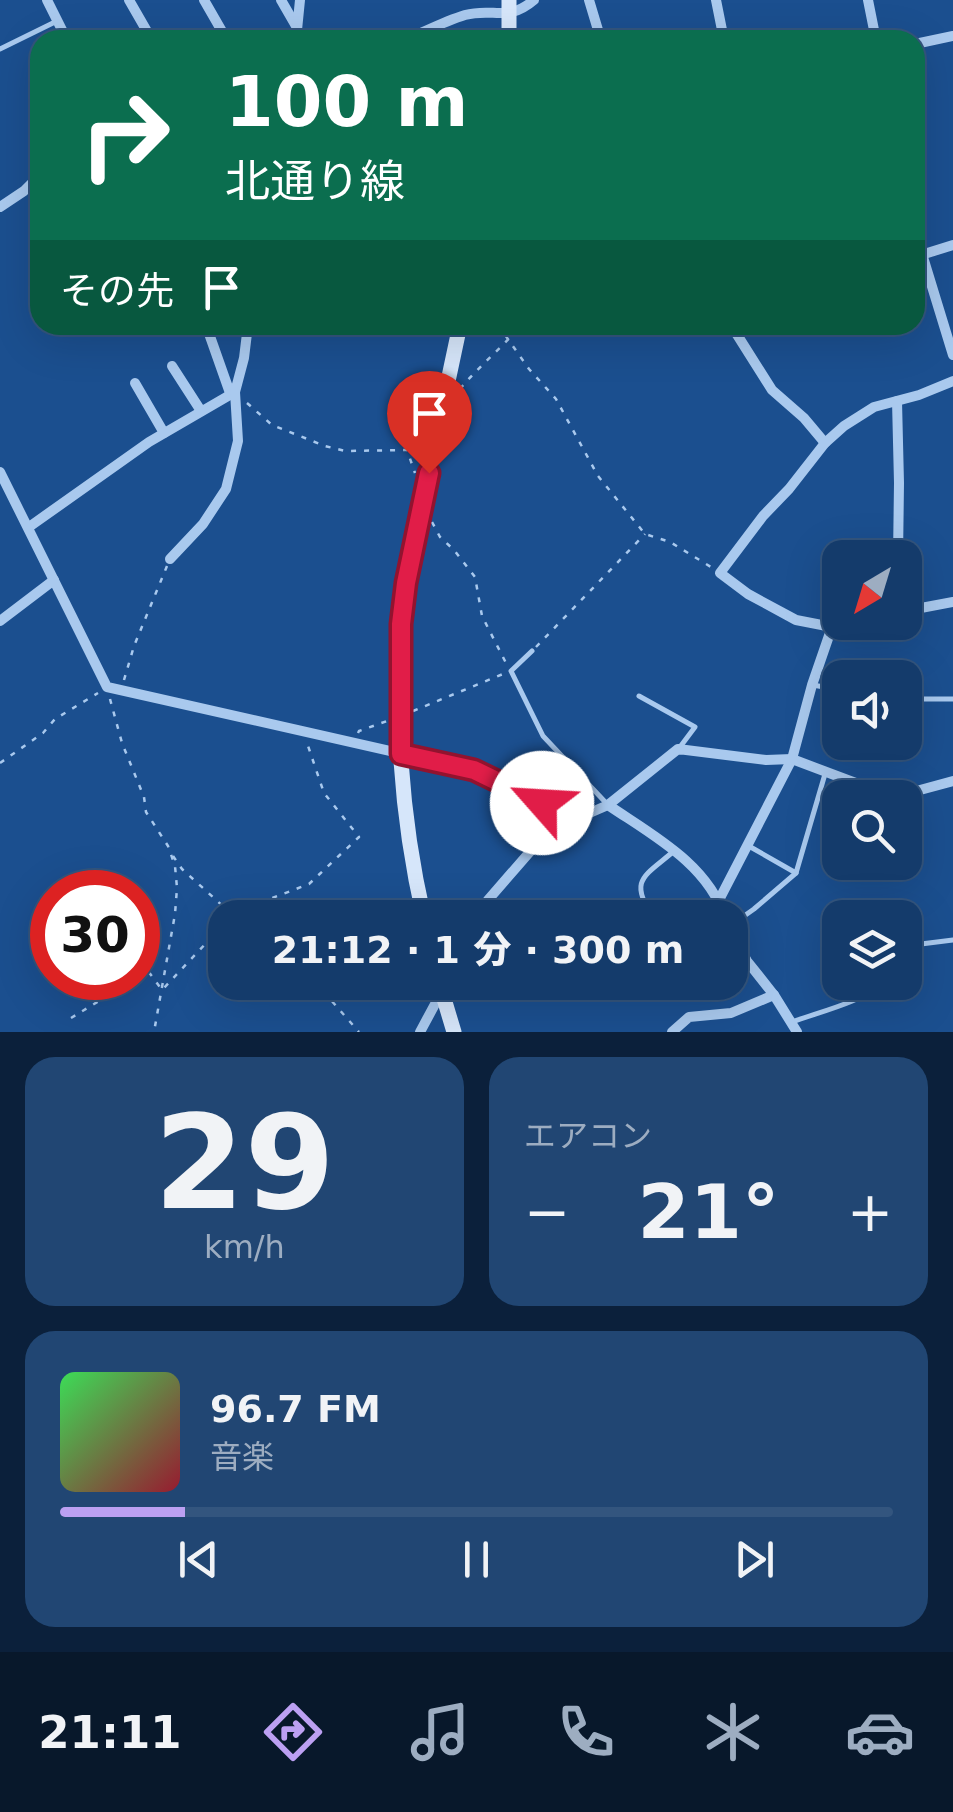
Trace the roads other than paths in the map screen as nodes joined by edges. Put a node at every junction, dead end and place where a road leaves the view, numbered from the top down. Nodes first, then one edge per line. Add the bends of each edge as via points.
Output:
1 (47, 0) edge
2 (129, 0) edge
3 (204, 0) edge
4 (282, 0) edge
5 (300, 0) edge
6 (534, 0) edge
7 (588, 0) edge
8 (716, 0) edge
9 (868, 0) edge
10 (509, 7) edge
11 (57, 21) junction
12 (296, 26) junction
13 (39, 30) edge
14 (62, 30) edge
15 (146, 30) edge
16 (221, 30) edge
17 (296, 30) edge
18 (429, 30) edge
19 (598, 30) edge
20 (722, 30) edge
21 (874, 30) edge
22 (30, 34) edge
23 (953, 36) edge
24 (925, 42) edge
25 (0, 49) edge
26 (30, 185) edge
27 (0, 207) edge
28 (953, 246) edge
29 (925, 254) edge
30 (925, 268) edge
31 (210, 335) edge
32 (247, 335) edge
33 (458, 335) edge
34 (737, 335) edge
35 (953, 355) edge
36 (172, 366) dead end
37 (953, 381) edge
38 (135, 383) dead end
39 (232, 393) junction
40 (897, 401) junction
41 (201, 411) junction
42 (164, 433) junction
43 (825, 443) junction
44 (0, 472) edge
45 (29, 527) junction
46 (898, 540) edge
47 (170, 560) road end
48 (54, 580) junction
49 (953, 602) edge
50 (922, 608) edge
51 (0, 621) edge
52 (822, 623) edge
53 (830, 640) edge
54 (532, 652) road end
55 (812, 685) junction
56 (822, 687) edge
57 (640, 696) dead end
58 (922, 700) edge
59 (953, 700) edge
60 (678, 749) junction
61 (401, 754) junction
62 (792, 759) junction
63 (826, 772) junction
64 (953, 781) edge
65 (608, 804) junction
66 (576, 820) junction
67 (748, 845) junction
68 (674, 851) junction
69 (796, 873) junction
70 (421, 900) edge
71 (488, 900) edge
72 (641, 900) edge
73 (719, 900) joint
74 (748, 914) edge
75 (953, 939) edge
76 (922, 944) edge
77 (748, 962) edge
78 (774, 995) junction
79 (435, 1000) edge
80 (446, 1000) edge
81 (851, 1000) edge
82 (795, 1027) edge
83 (420, 1032) edge
84 (454, 1032) edge
85 (672, 1032) edge

1 - 11 street
2 - 15 street
3 - 16 street
4 - 12 street
5 - 12 street
6 - 10 street via 524,8
7 - 19 street
8 - 20 street
9 - 21 street
10 - 18 street
11 - 13 lane
11 - 14 street
12 - 17 street
22 - 25 lane
23 - 24 street
26 - 27 street
28 - 29 street
30 - 35 street
31 - 39 street
32 - 39 street
33 - 61 street via 406,583
34 - 43 street via 772,390
36 - 41 street
37 - 40 street
38 - 42 street
39 - 41 street
39 - 47 street via 238,442 226,489
40 - 43 street via 874,408
40 - 46 street
41 - 42 street
42 - 45 street
43 - 52 street via 720,573 796,620
44 - 45 street
45 - 48 street
48 - 51 street
48 - 61 street via 107,687
49 - 50 street
53 - 55 street
54 - 65 lane via 511,671 520,695 543,736
55 - 56 lane
55 - 62 street
57 - 60 lane via 695,727
58 - 59 lane
60 - 62 street
60 - 65 street
61 - 66 street via 474,770
61 - 70 street
62 - 63 street
62 - 67 street
63 - 64 street via 909,793
63 - 69 lane
65 - 66 street
65 - 68 street
66 - 71 street via 548,831
67 - 69 lane
67 - 73 street
68 - 72 lane via 643,878
68 - 73 street
69 - 74 lane
75 - 76 lane
77 - 78 street
78 - 82 street
78 - 85 street via 731,1012 690,1017
79 - 83 street
80 - 84 street
81 - 82 lane

